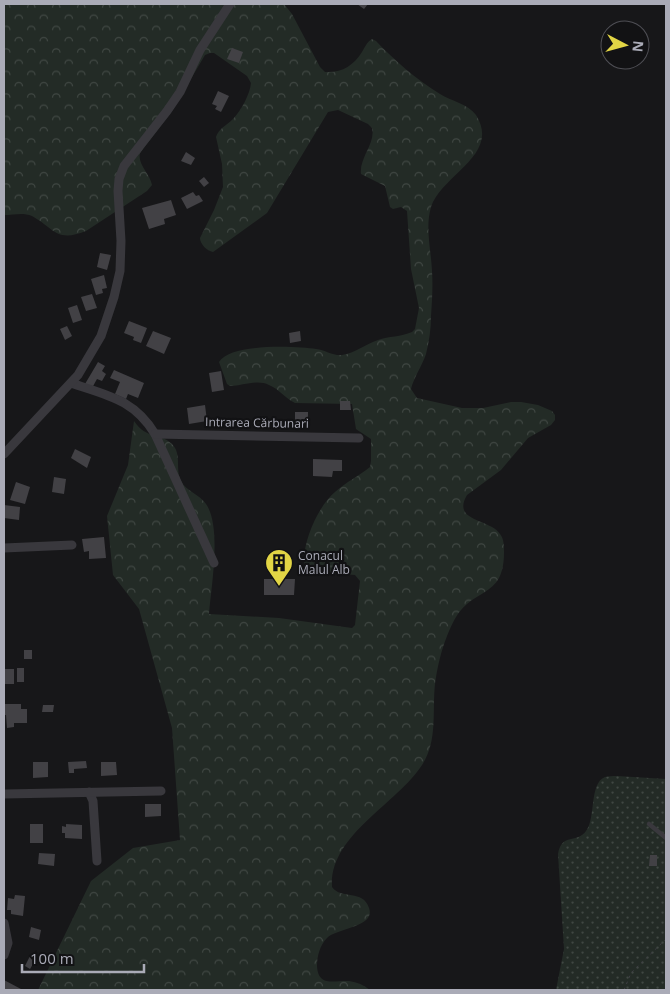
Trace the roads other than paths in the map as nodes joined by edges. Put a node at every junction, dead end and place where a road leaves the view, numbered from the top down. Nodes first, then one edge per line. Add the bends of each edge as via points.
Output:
1 (230, 4) edge
2 (71, 383) junction
3 (154, 434) junction
4 (359, 438) dead end
5 (4, 454) edge
6 (72, 544) dead end
7 (4, 548) edge
8 (214, 563) dead end
9 (161, 791) dead end
10 (89, 792) junction
11 (4, 794) edge
12 (649, 824) dead end
13 (666, 838) edge
14 (97, 862) dead end
15 (4, 923) edge
16 (4, 955) edge

1 - 2 street via 200,50 180,92 124,166 118,191 120,271 114,297 101,336
2 - 3 street via 132,406
2 - 5 street
3 - 4 street, Intrarea Cărbunari
3 - 8 street
6 - 7 street
9 - 10 street
10 - 11 street
10 - 14 street via 93,801
12 - 13 lane
15 - 16 street via 8,943

